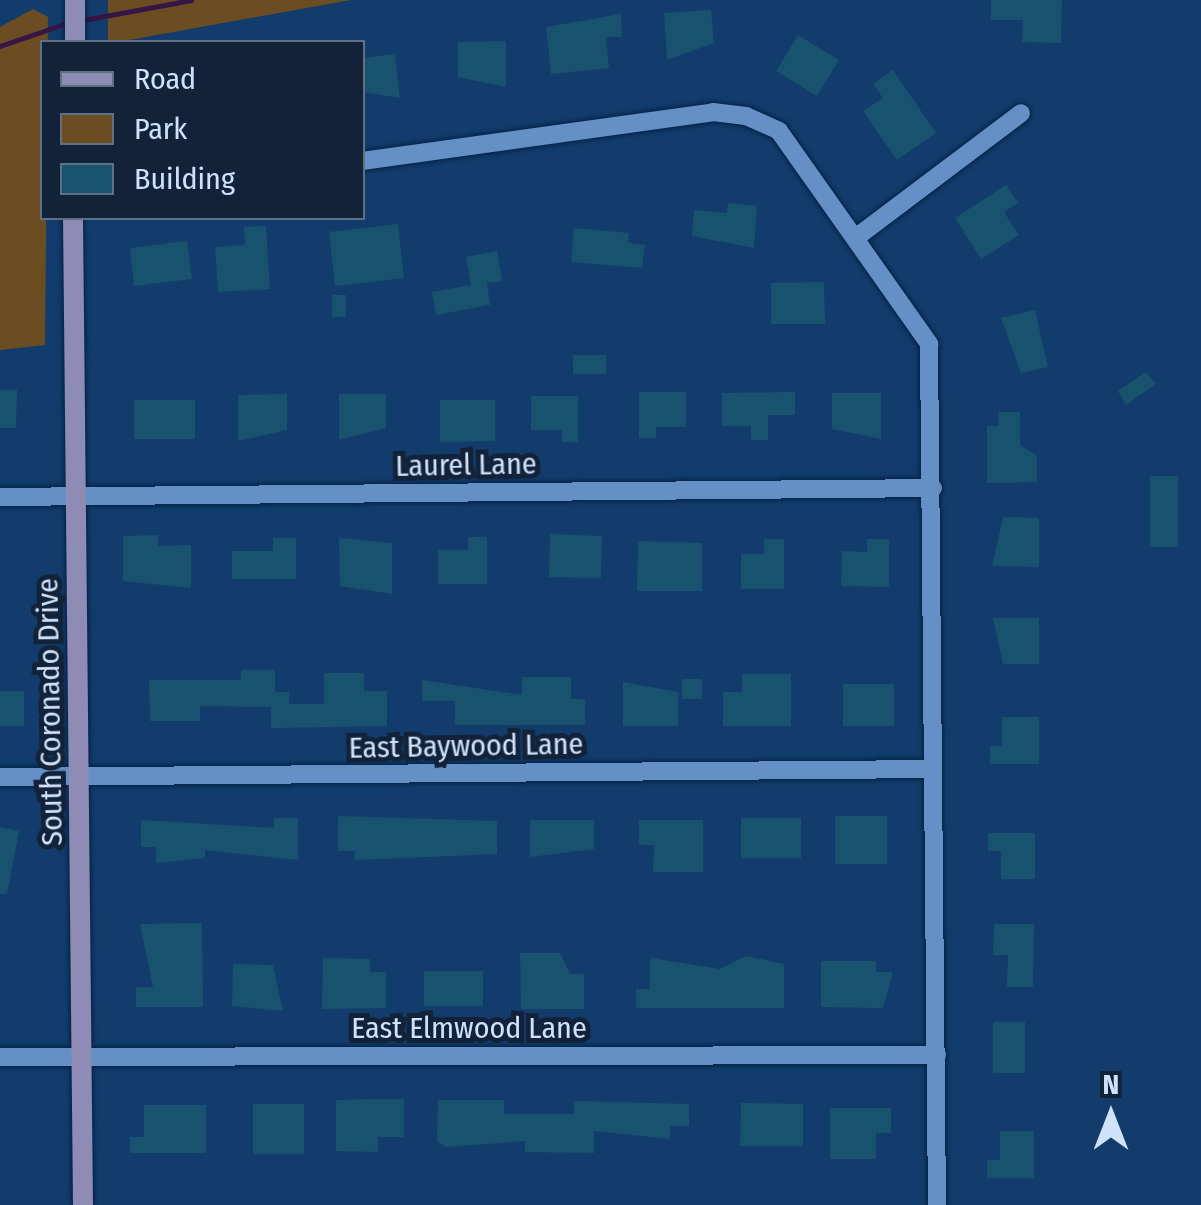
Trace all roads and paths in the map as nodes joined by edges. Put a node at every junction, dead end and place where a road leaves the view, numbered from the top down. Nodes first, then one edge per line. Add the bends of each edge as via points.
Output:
1 (76, 0) edge
2 (75, 40) edge
3 (1021, 113) dead end
4 (365, 161) edge
5 (73, 220) edge
6 (858, 236) junction
7 (934, 488) junction
8 (76, 496) junction
9 (0, 497) edge
10 (934, 770) junction
11 (0, 776) edge
12 (83, 777) junction
13 (938, 1055) junction
14 (0, 1057) edge
15 (83, 1057) junction
16 (83, 1205) edge
17 (936, 1205) edge

1 - 2 street
3 - 6 street
4 - 6 street via 713,112 746,116 779,132
5 - 8 street, South Coronado Drive
6 - 7 street via 929,344
7 - 8 street, Laurel Lane
7 - 10 street
8 - 9 street, Laurel Lane
8 - 12 street, South Coronado Drive
10 - 12 street, East Baywood Lane
10 - 13 street
11 - 12 street, East Baywood Lane
12 - 15 street, South Coronado Drive
13 - 15 street, East Elmwood Lane
13 - 17 street
14 - 15 street, East Elmwood Lane
15 - 16 street, South Coronado Drive

